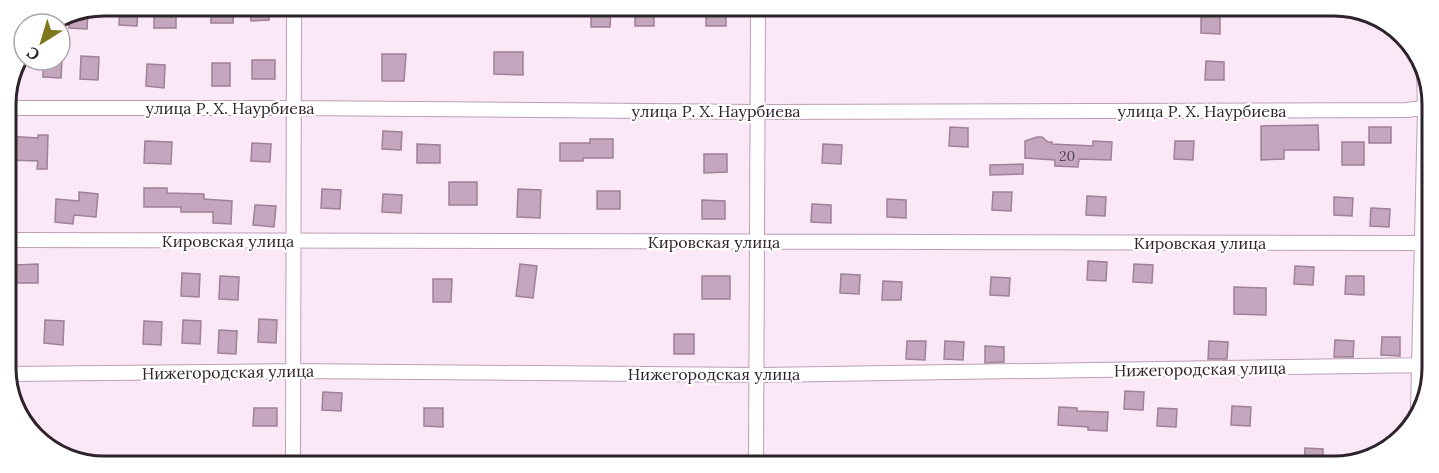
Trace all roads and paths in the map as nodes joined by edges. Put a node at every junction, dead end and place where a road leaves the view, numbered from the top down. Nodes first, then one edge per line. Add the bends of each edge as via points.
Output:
1 (294, 16) edge
2 (758, 16) edge
3 (17, 108) edge
4 (294, 108) junction
5 (1422, 108) edge
6 (758, 112) junction
7 (16, 240) edge
8 (294, 241) junction
9 (757, 242) junction
10 (1422, 243) edge
11 (1422, 365) edge
12 (294, 371) junction
13 (17, 374) edge
14 (756, 375) junction
15 (294, 456) edge
16 (756, 456) edge

1 - 4 street
2 - 6 street
3 - 4 street, улица Р. Х. Наурбиева
4 - 6 street, улица Р. Х. Наурбиева
4 - 8 street
5 - 6 street, улица Р. Х. Наурбиева
6 - 9 street
7 - 8 street, Кировская улица
8 - 9 street, Кировская улица
8 - 12 street
9 - 10 street, Кировская улица
9 - 14 street
11 - 14 street, Нижегородская улица
12 - 13 street, Нижегородская улица
12 - 14 street, Нижегородская улица
12 - 15 street
14 - 16 street

